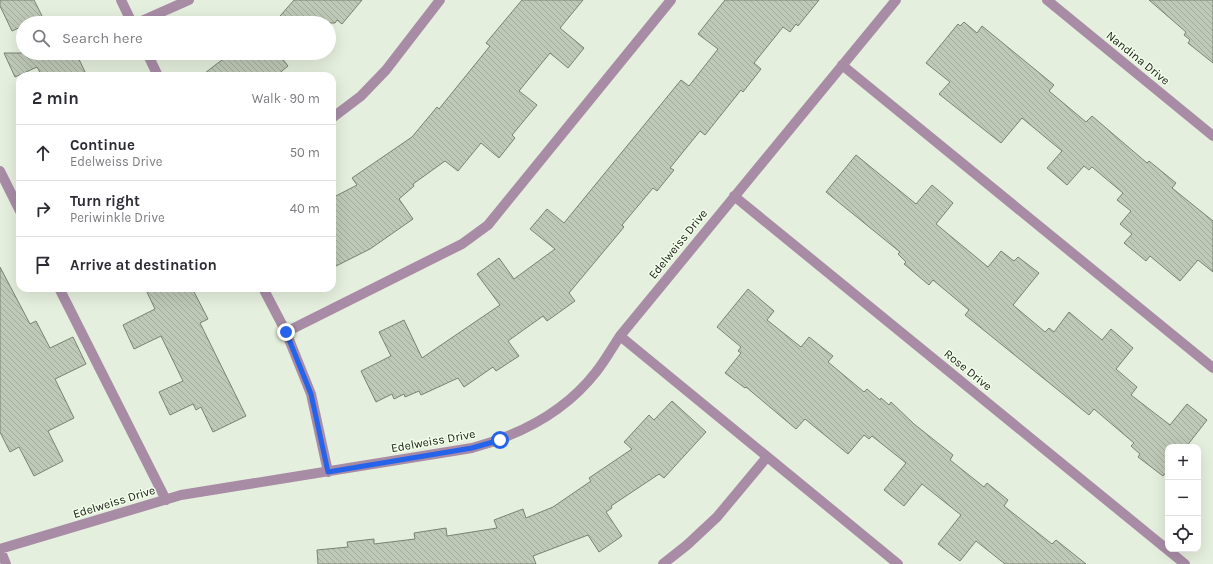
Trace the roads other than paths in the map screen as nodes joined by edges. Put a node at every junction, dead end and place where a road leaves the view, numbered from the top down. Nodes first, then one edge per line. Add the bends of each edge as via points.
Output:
1 (121, 0) edge
2 (189, 0) edge
3 (440, 0) edge
4 (671, 0) edge
5 (896, 0) edge
6 (1047, 0) edge
7 (129, 16) edge
8 (153, 16) edge
9 (150, 60) edge
10 (842, 65) junction
11 (156, 72) edge
12 (336, 115) edge
13 (1213, 136) edge
14 (0, 171) edge
15 (734, 196) junction
16 (16, 203) edge
17 (61, 292) edge
18 (264, 292) edge
19 (286, 332) junction
20 (620, 336) junction
21 (1213, 368) edge
22 (767, 457) junction
23 (328, 472) junction
24 (166, 500) junction
25 (0, 549) edge
26 (6, 564) edge
27 (663, 564) edge
28 (898, 564) edge
29 (1185, 564) edge

1 - 7 street
2 - 8 street
3 - 12 street via 386,70 361,96
4 - 19 street via 488,226 462,244
5 - 10 street, Edelweiss Drive
6 - 13 street, Nandina Drive
9 - 11 street
10 - 15 street, Edelweiss Drive
10 - 21 street
14 - 16 street
15 - 20 street, Edelweiss Drive
15 - 29 street, Rose Drive
17 - 24 street
18 - 19 street
19 - 23 street via 311,394
20 - 22 street
20 - 23 street, Edelweiss Drive via 596,373 576,394 528,428 472,448
22 - 27 street via 717,517
22 - 28 street
23 - 24 street, Edelweiss Drive via 181,495
24 - 25 street, Edelweiss Drive
25 - 26 street

